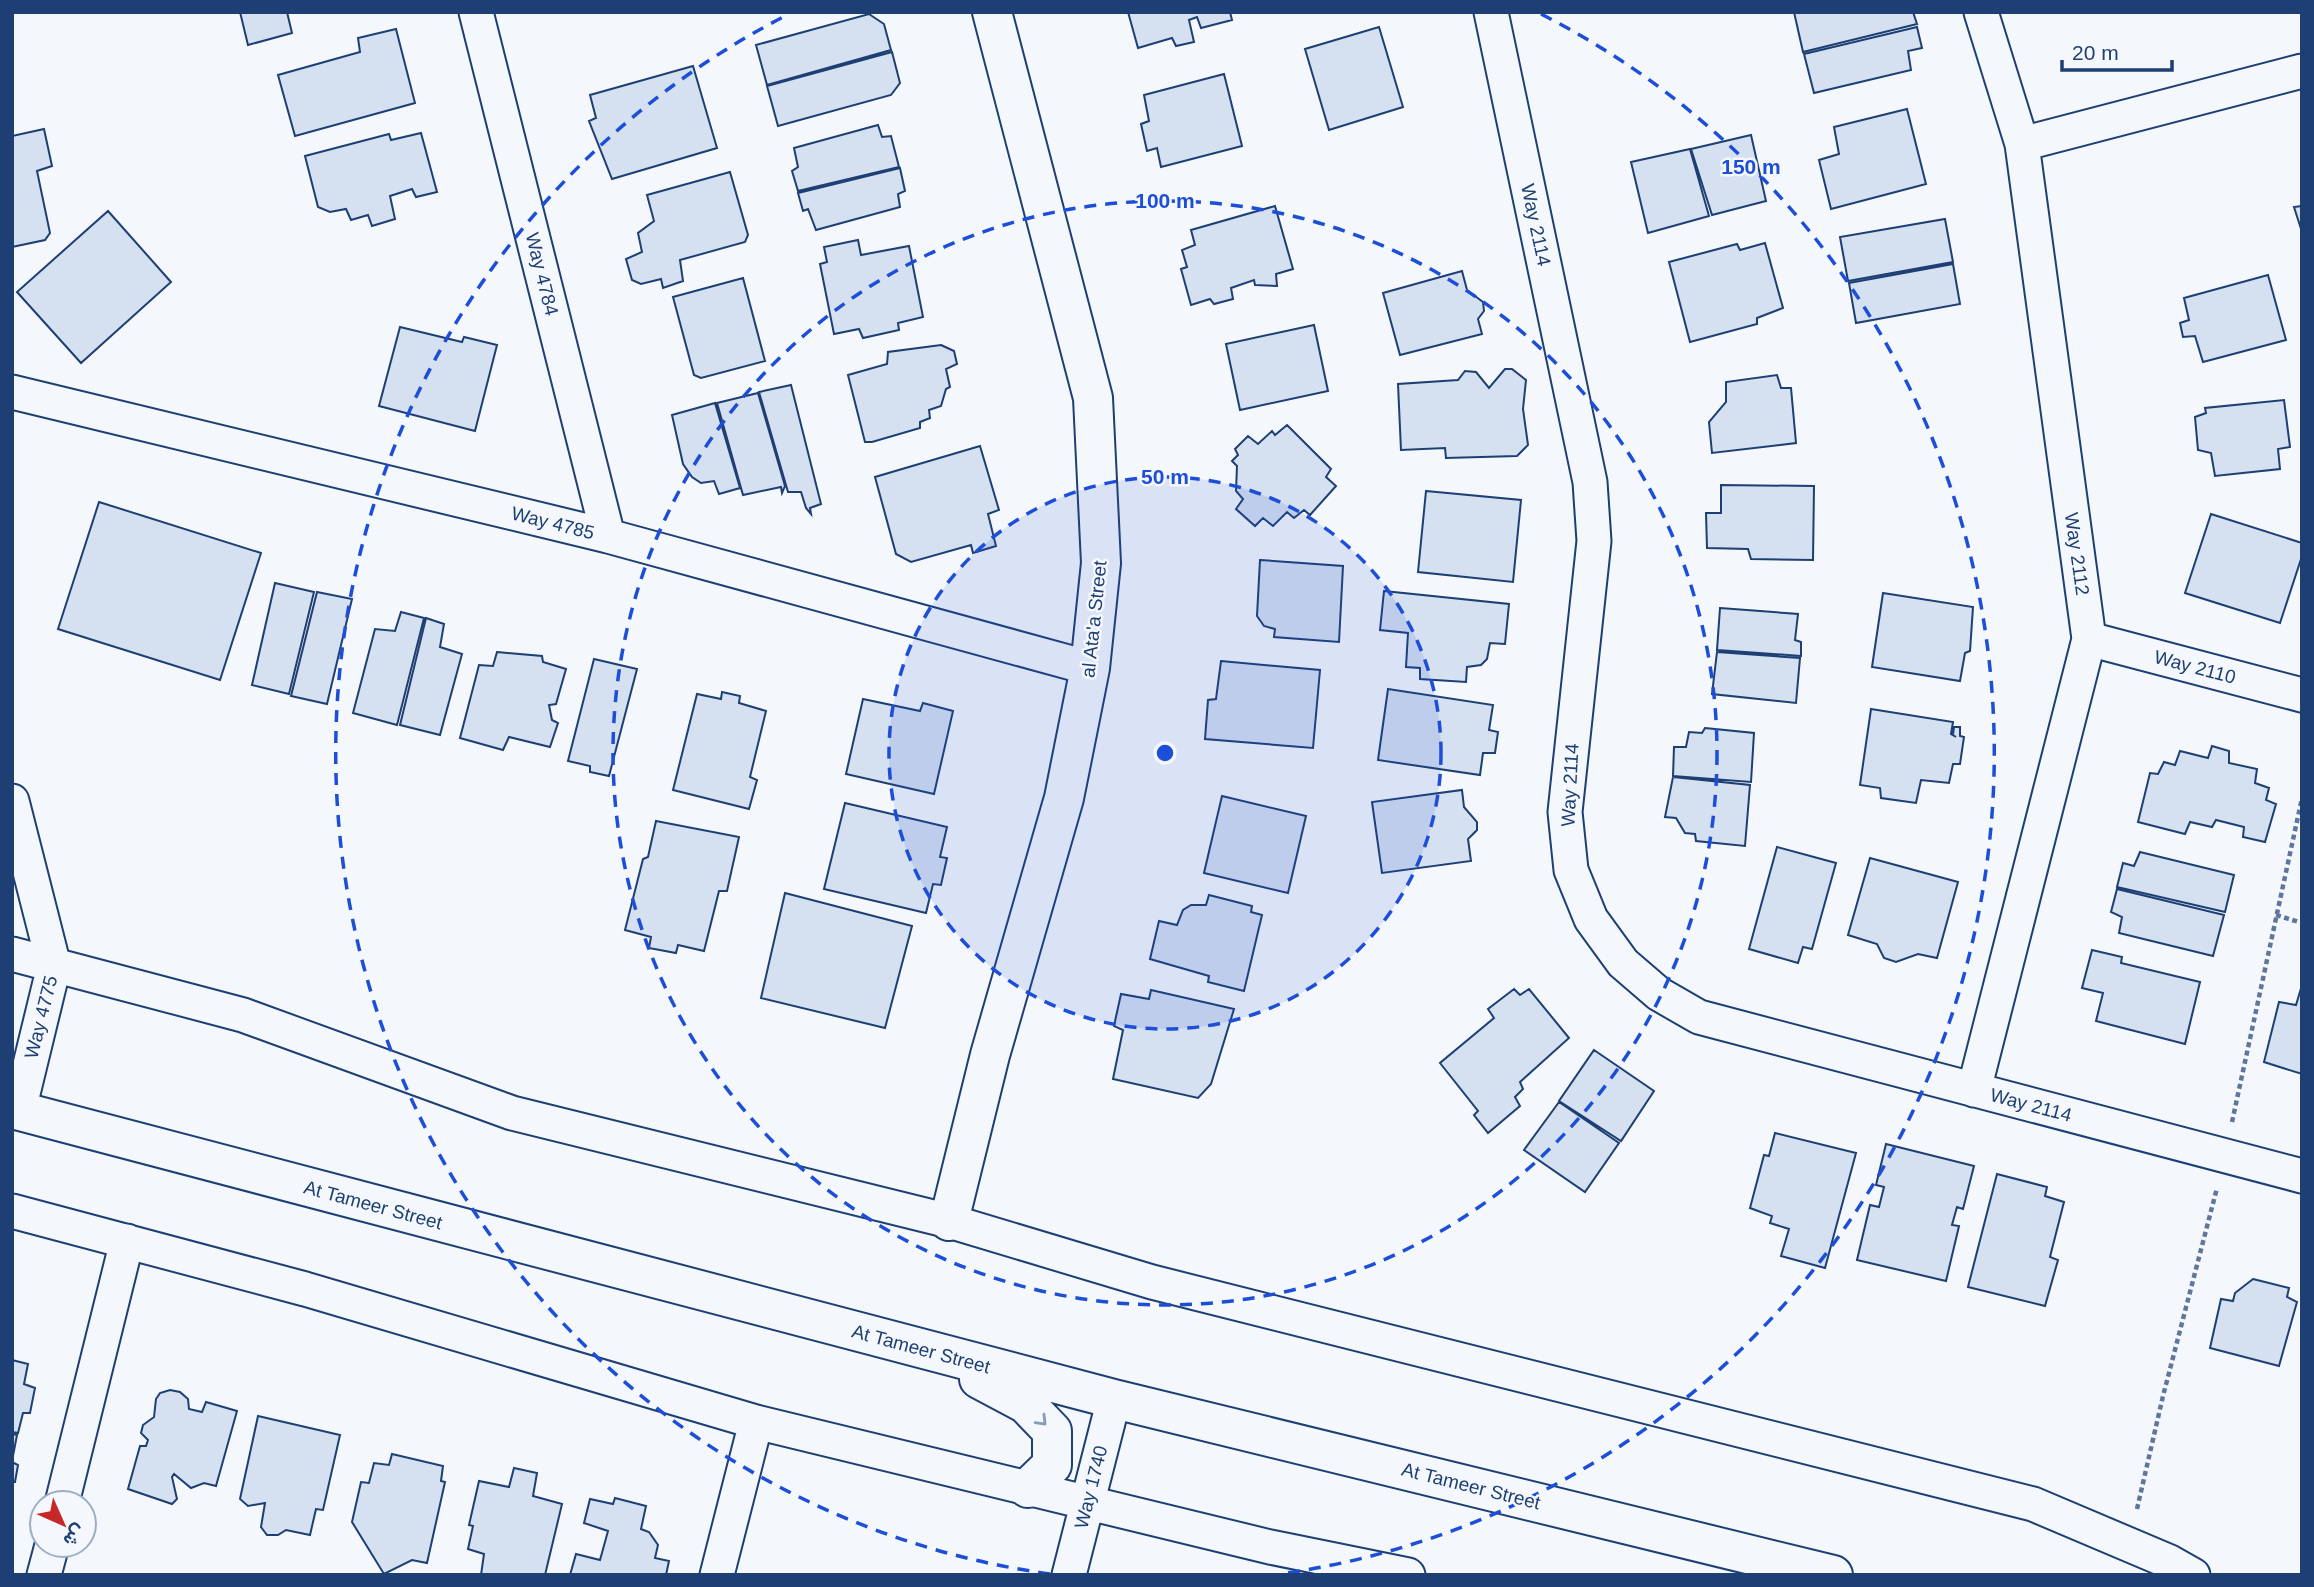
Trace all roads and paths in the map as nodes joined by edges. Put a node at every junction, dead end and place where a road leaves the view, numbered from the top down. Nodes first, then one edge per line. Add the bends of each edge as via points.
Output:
1 (476, 12) edge
2 (992, 12) edge
3 (1491, 12) edge
4 (1981, 12) edge
5 (2302, 71) edge
6 (2022, 144) junction
7 (12, 392) edge
8 (608, 536) junction
9 (2089, 639) junction
10 (1090, 668) junction
11 (2302, 695) edge
12 (2302, 798) edge
13 (12, 801) edge
14 (2276, 915) junction
15 (2302, 923) edge
16 (12, 954) edge
17 (54, 966) junction
18 (1974, 1090) junction
19 (16, 1110) edge
20 (2225, 1156) junction
21 (2302, 1176) edge
22 (12, 1211) edge
23 (949, 1220) junction
24 (127, 1241) junction
25 (946, 1355) junction
26 (1114, 1399) junction
27 (756, 1422) junction
28 (1028, 1488) junction
29 (65, 1489) edge
30 (1087, 1503) junction
31 (2129, 1545) junction
32 (717, 1575) edge
33 (1069, 1575) edge
34 (1408, 1575) edge
35 (1833, 1575) edge
36 (2193, 1575) edge

1 - 8 street, Way 4784
2 - 10 main road, al Ata'a Street via 1093,398 1101,563
3 - 18 street, Way 2114 via 1590,482 1594,541 1565,812 1571,870 1591,919 1623,963 1659,994 1699,1017
4 - 6 street, Way 2112
5 - 6 street
6 - 9 street, Way 2112
7 - 8 street, Way 4785
8 - 10 street, Way 4785
9 - 11 street, Way 2110
9 - 18 street, Way 2112
10 - 23 main road, al Ata'a Street via 1064,798 990,1055
12 - 14 path
13 - 17 street, Way 4775
14 - 15 path
14 - 20 path
16 - 17 street
17 - 19 street, Way 4775
17 - 23 street via 243,1015 512,1113
18 - 20 street, Way 2114
19 - 25 main road, At Tameer Street
20 - 21 street, Way 2114
20 - 31 path
22 - 24 street
23 - 31 street via 1152,1282 2033,1504
24 - 27 street
24 - 29 street
25 - 26 main road, At Tameer Street
25 -> 28 main road via 989,1386 1026,1404 1052,1431 1052,1465
26 - 30 street, Way 1740
26 - 35 main road, At Tameer Street
27 - 28 street
27 - 32 street
28 - 30 street
30 - 33 street, Way 1740
30 - 34 street
31 - 36 street

